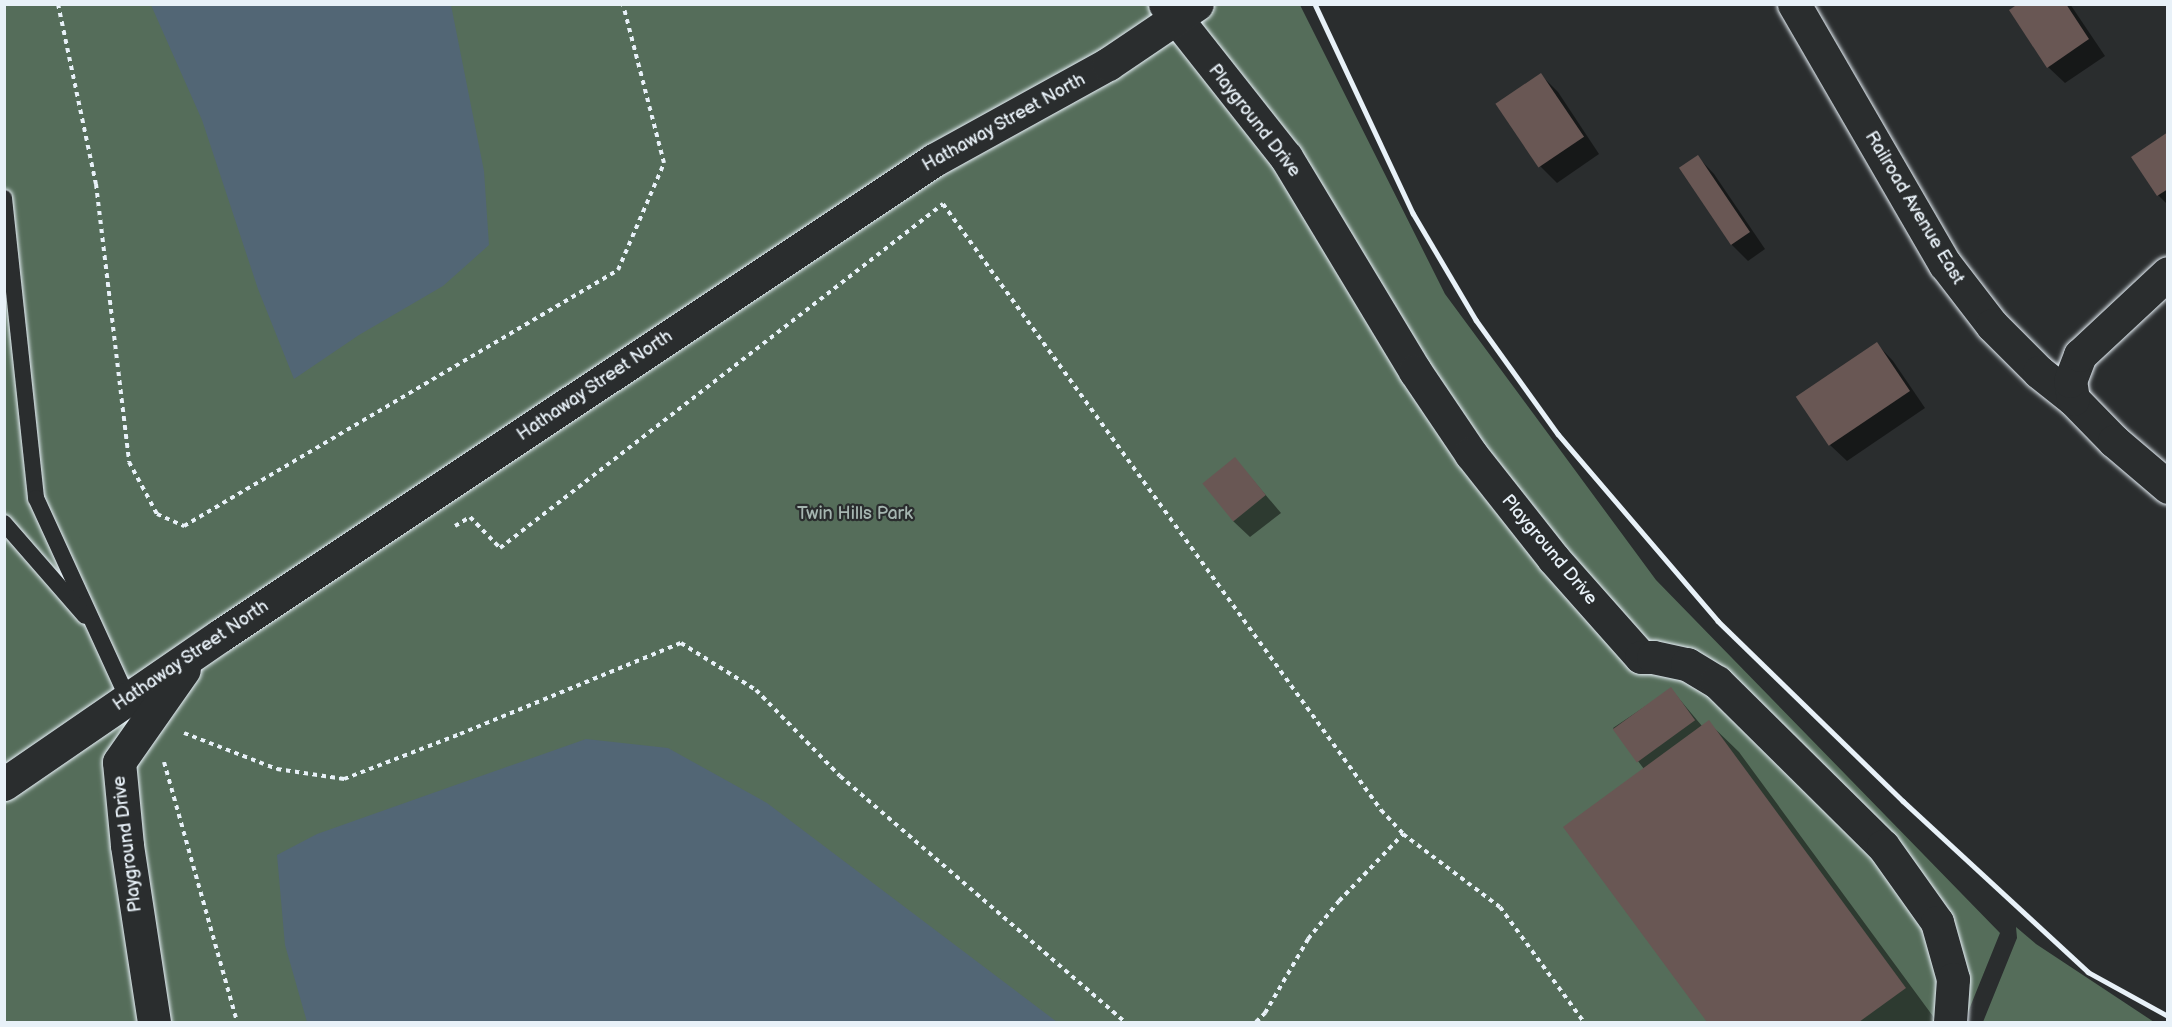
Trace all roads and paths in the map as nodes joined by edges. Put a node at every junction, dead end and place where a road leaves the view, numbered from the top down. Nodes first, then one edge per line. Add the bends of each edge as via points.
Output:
1 (58, 4) edge
2 (623, 4) edge
3 (1794, 4) edge
4 (1179, 9) edge
5 (4, 198) edge
6 (2168, 273) edge
7 (2073, 399) junction
8 (2168, 487) edge
9 (4, 523) edge
10 (450, 530) dead end
11 (97, 630) junction
12 (196, 652) junction
13 (128, 699) junction
14 (173, 729) dead end
15 (162, 754) dead end
16 (4, 784) edge
17 (1403, 834) junction
18 (154, 1023) edge
19 (237, 1023) edge
20 (1125, 1023) edge
21 (1256, 1023) edge
22 (1584, 1023) edge
23 (1950, 1023) edge

1 - 2 path via 96,184 129,462 157,514 184,526 618,270 664,163
3 - 7 street, Railroad Avenue East via 1945,264 1992,325
4 - 12 street, Hathaway Street North via 1108,64 934,160
4 - 23 street, Playground Drive via 1286,157 1415,371 1471,454 1553,558 1641,657 1687,664 1717,682 1882,846 1937,922 1953,978
5 - 11 lane via 36,498
6 - 7 street via 2080,355 2070,381
7 - 8 street, Railroad Avenue East
9 - 11 lane
10 - 17 path via 470,517 500,548 943,204 1381,810
11 - 13 lane
12 - 13 street, Hathaway Street North
12 - 18 street, Playground Drive via 119,762 127,845
13 - 16 street, Hathaway Street North
14 - 20 path via 277,769 344,779 681,643 756,690 840,776
15 - 19 path
17 - 21 path via 1308,939
17 - 22 path via 1500,907

